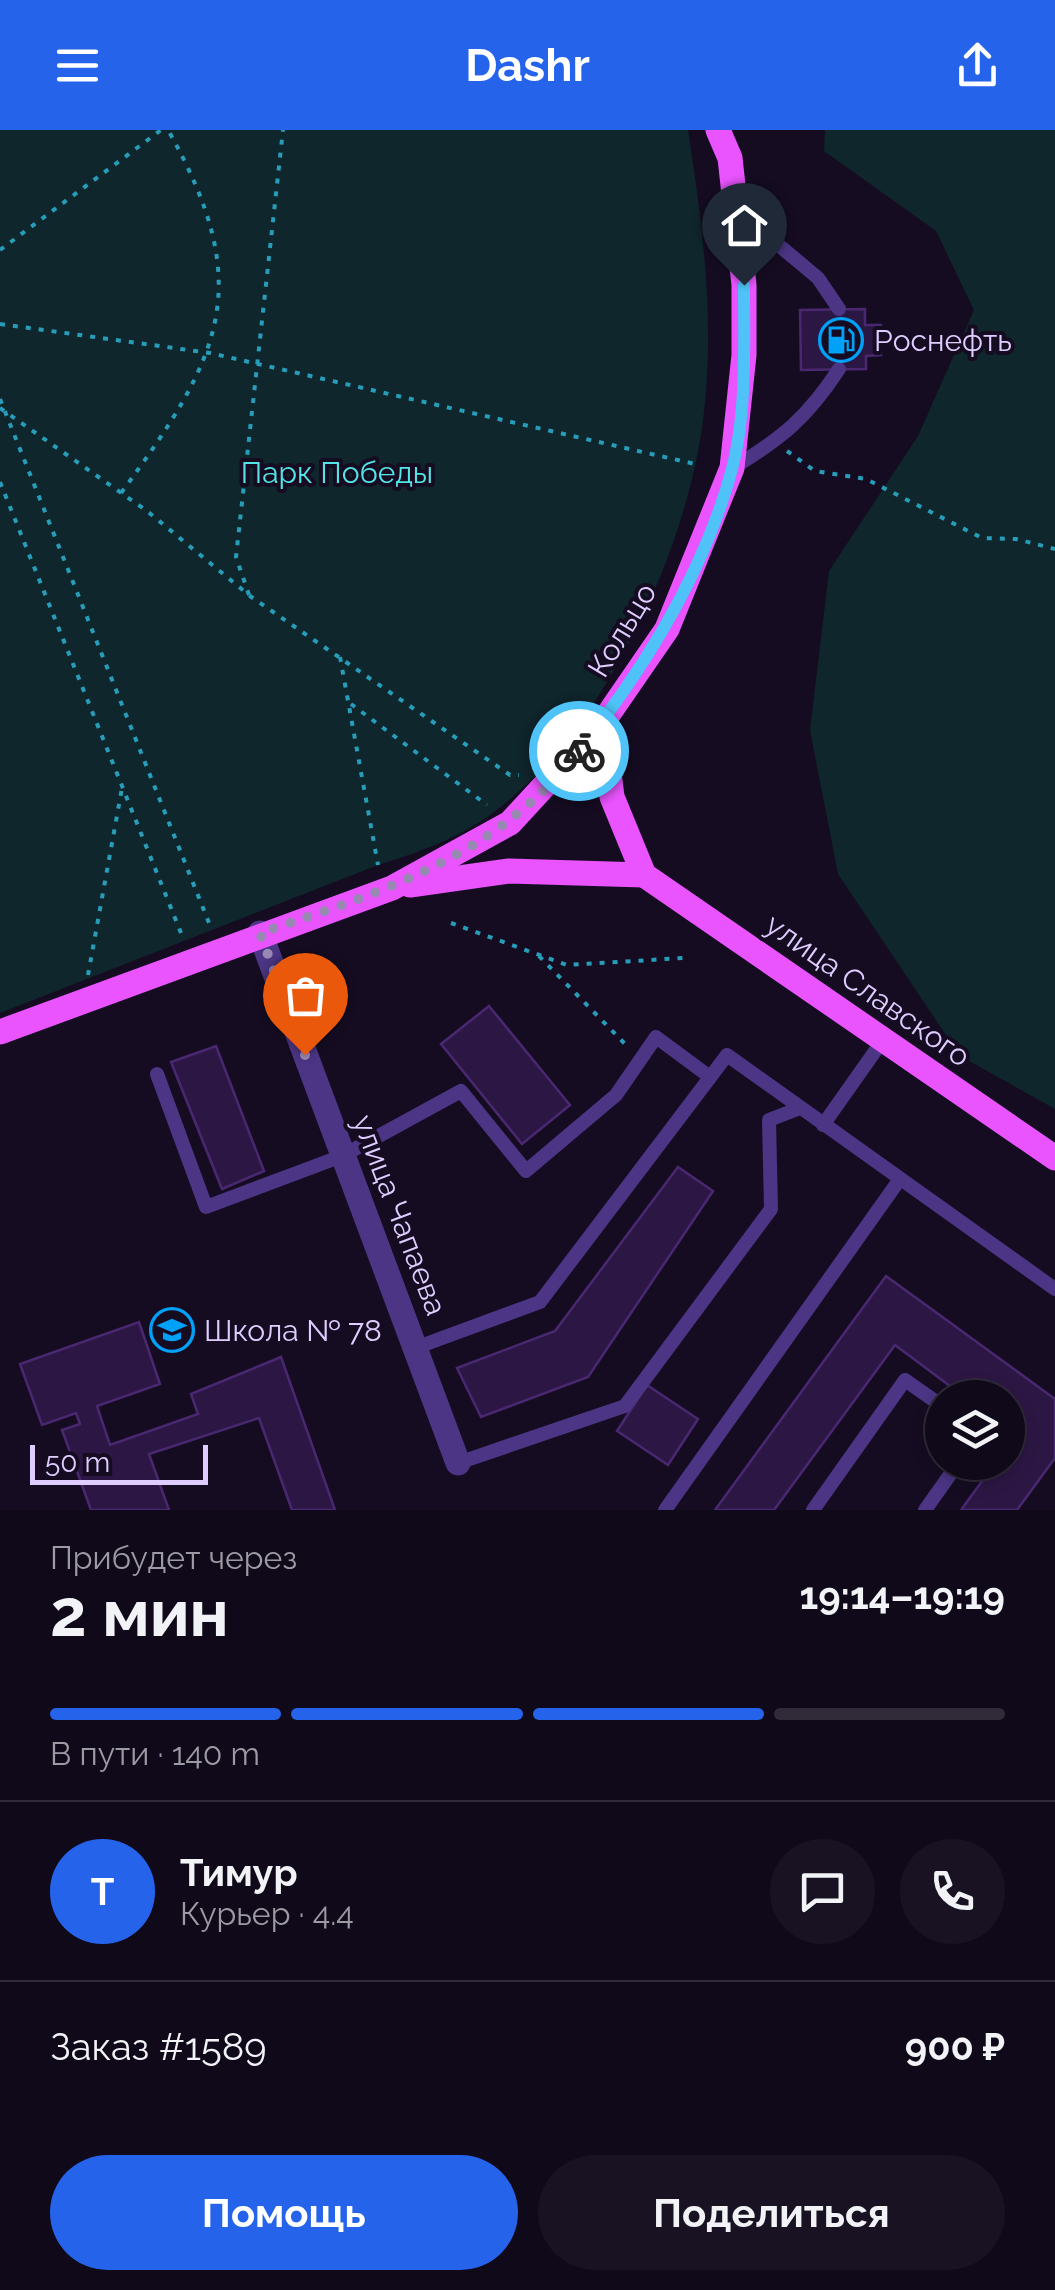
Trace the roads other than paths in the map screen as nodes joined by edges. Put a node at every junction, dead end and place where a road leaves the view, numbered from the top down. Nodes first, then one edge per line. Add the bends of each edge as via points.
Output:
1 (718, 130) edge
2 (739, 212) junction
3 (839, 309) dead end
4 (839, 369) dead end
5 (732, 468) junction
6 (603, 722) junction
7 (644, 875) junction
8 (392, 888) junction
9 (260, 933) junction
10 (0, 1032) edge
11 (883, 1040) junction
12 (156, 1074) dead end
13 (710, 1078) junction
14 (800, 1108) junction
15 (823, 1125) junction
16 (342, 1156) junction
17 (1055, 1158) edge
18 (900, 1179) junction
19 (1055, 1289) edge
20 (415, 1348) junction
21 (925, 1394) edge
22 (458, 1464) joint
23 (946, 1480) edge
24 (668, 1509) edge
25 (813, 1510) edge
26 (925, 1510) edge

1 - 2 main road, Кольцо
2 - 3 lane via 818,278
2 - 5 main road, Кольцо via 744,355
4 - 5 lane via 811,412
5 - 6 main road, Кольцо via 666,630
6 - 7 main road via 612,797
6 - 8 main road, Кольцо via 510,823
7 - 8 main road via 509,871
7 - 11 main road, улица Славского
8 - 9 main road, Кольцо
9 - 10 main road, Кольцо
9 - 16 street, улица Чапаева
11 - 15 lane
11 - 17 main road, улица Славского
12 - 16 lane via 206,1206
13 - 14 lane via 726,1055
13 - 16 lane via 656,1037 616,1095 526,1171 462,1091
13 - 20 lane via 540,1302
14 - 15 lane
14 - 22 lane via 769,1120 771,1209 624,1406
15 - 18 lane
16 - 20 street, улица Чапаева
18 - 19 lane
18 - 24 lane
20 - 22 street, улица Чапаева
21 - 25 lane via 905,1380
23 - 26 lane

